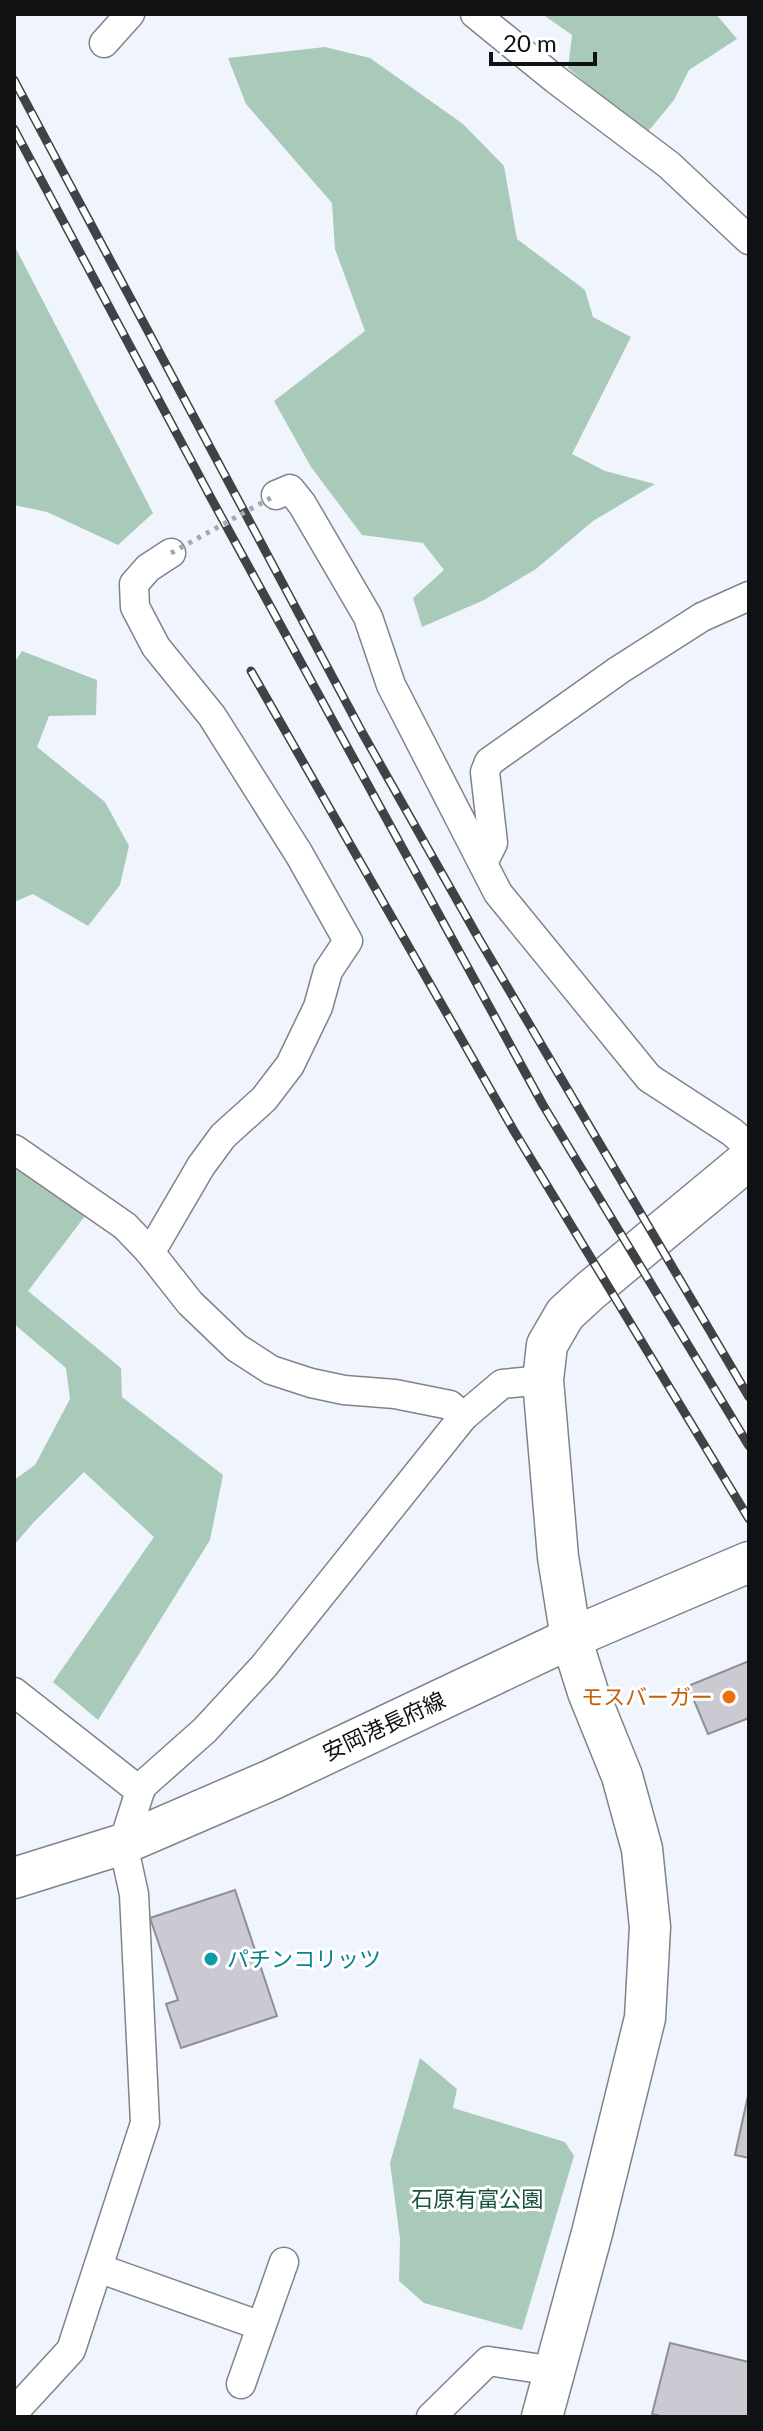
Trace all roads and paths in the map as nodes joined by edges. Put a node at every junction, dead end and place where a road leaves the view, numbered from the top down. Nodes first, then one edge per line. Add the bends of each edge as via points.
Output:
1 (130, 14) edge
2 (475, 14) edge
3 (104, 43) dead end
4 (749, 240) edge
5 (276, 495) joint
6 (171, 553) joint
7 (749, 596) edge
8 (483, 863) junction
9 (749, 1147) edge
10 (14, 1149) edge
11 (749, 1159) edge
12 (149, 1251) junction
13 (543, 1380) junction
14 (463, 1417) junction
15 (749, 1562) edge
16 (571, 1638) junction
17 (19, 1703) edge
18 (140, 1791) junction
19 (123, 1844) junction
20 (14, 1878) edge
21 (284, 2262) dead end
22 (98, 2268) junction
23 (261, 2326) junction
24 (555, 2371) junction
25 (241, 2384) dead end
26 (14, 2412) edge
27 (431, 2417) edge
28 (542, 2417) edge

1 - 3 street
2 - 4 street via 669,165
5 - 6 path, bridge
5 - 8 street via 290,489 302,504 368,617 391,685
6 - 12 street via 134,584 135,607 156,647 212,716 348,941 328,971 318,1007 290,1065 264,1099 223,1136
7 - 8 street via 702,617 489,762 485,772 493,843
8 - 9 street via 498,893 649,1078
10 - 12 street via 125,1226
11 - 13 street via 565,1314 547,1345
12 - 14 street via 190,1303 237,1348 271,1370 333,1388 450,1405
13 - 14 street via 502,1384
13 - 16 street via 558,1557
14 - 18 street via 264,1666
15 - 16 street, 安岡港長府線
16 - 19 street, 安岡港長府線
16 - 24 street via 630,1805 642,1849 650,1927 645,2018
17 - 18 street
18 - 19 street
19 - 20 street, 安岡港長府線
19 - 22 street via 134,1894 145,2123
21 - 23 street
22 - 23 street
22 - 26 street via 71,2350
23 - 25 street
24 - 27 street via 488,2361
24 - 28 street

